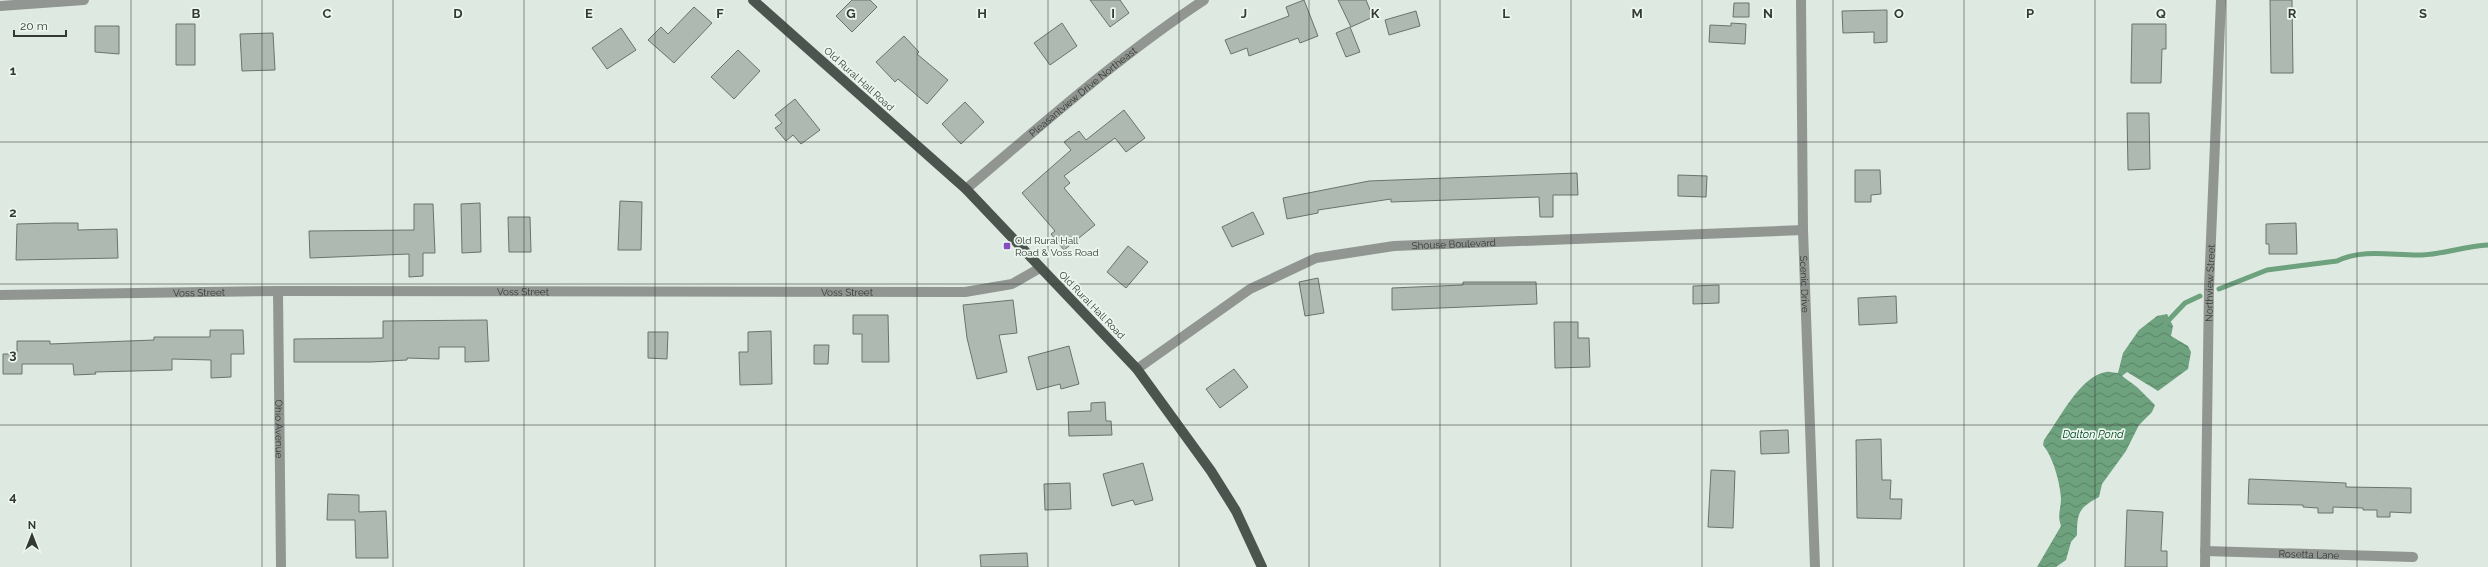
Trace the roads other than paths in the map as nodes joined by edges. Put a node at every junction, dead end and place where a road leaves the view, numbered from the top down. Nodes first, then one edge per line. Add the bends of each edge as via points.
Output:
1 (84, 0) edge
2 (753, 0) edge
3 (1204, 0) edge
4 (1801, 0) edge
5 (2221, 0) edge
6 (0, 6) edge
7 (966, 189) junction
8 (1803, 230) junction
9 (1040, 268) junction
10 (278, 291) junction
11 (0, 295) edge
12 (1136, 369) junction
13 (2205, 551) junction
14 (2413, 557) dead end
15 (281, 567) edge
16 (1262, 567) edge
17 (1815, 567) edge
18 (2205, 567) edge

1 - 6 street
2 - 7 main road, Old Rural Hall Road
3 - 7 street, Pleasantview Drive Northeast via 1168,23 1112,67
4 - 8 street, Scenic Drive
5 - 13 street, Northview Street via 2209,287
7 - 9 main road, Old Rural Hall Road
8 - 12 street, Shouse Boulevard via 1394,246 1316,258 1250,288
8 - 17 street, Scenic Drive
9 - 10 street, Voss Street via 1012,284 966,292
9 - 12 main road, Old Rural Hall Road
10 - 11 street, Voss Street
10 - 15 street, Ohio Avenue
12 - 16 main road, Old Rural Hall Road via 1211,471 1236,511
13 - 14 street, Rosetta Lane
13 - 18 street, Northview Street

